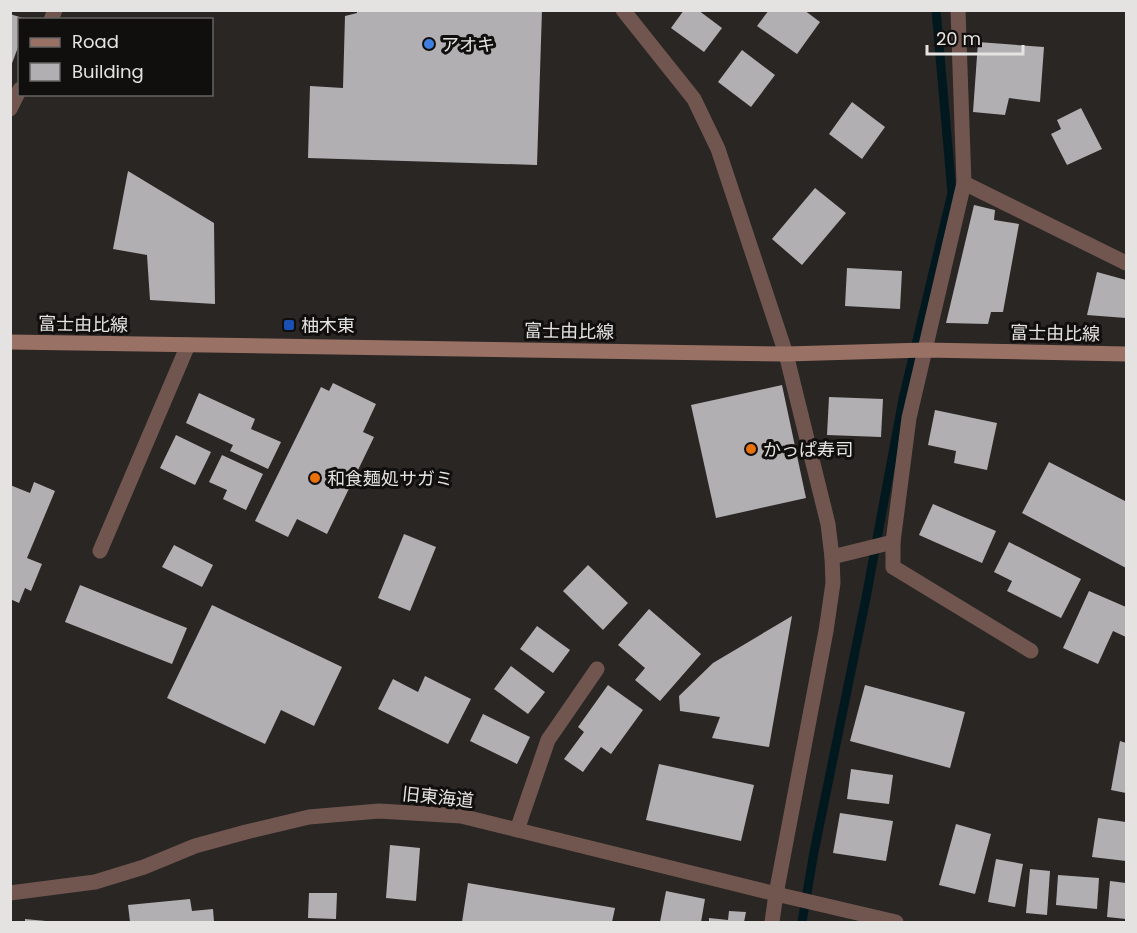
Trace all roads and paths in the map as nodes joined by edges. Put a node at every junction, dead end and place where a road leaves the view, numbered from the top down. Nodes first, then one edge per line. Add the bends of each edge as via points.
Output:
1 (958, 10) edge
2 (626, 12) edge
3 (18, 93) edge
4 (10, 109) edge
5 (964, 183) junction
6 (1126, 263) edge
7 (10, 342) edge
8 (188, 345) junction
9 (925, 350) junction
10 (786, 354) junction
11 (1126, 354) edge
12 (893, 542) junction
13 (100, 551) dead end
14 (832, 557) junction
15 (1031, 651) dead end
16 (597, 669) dead end
17 (517, 830) junction
18 (10, 893) edge
19 (781, 895) junction
20 (772, 922) edge
21 (896, 922) edge

1 - 5 street
2 - 10 street via 694,99 718,149
3 - 4 street
5 - 6 street
5 - 9 street
7 - 8 main road, 富士由比線
8 - 10 main road, 富士由比線
8 - 13 street
9 - 10 main road, 富士由比線
9 - 11 main road, 富士由比線
9 - 12 street via 909,418
10 - 14 street via 828,524
12 - 14 street
12 - 15 street via 893,567
14 - 19 street via 833,583 826,631
16 - 17 street via 548,740
17 - 18 street, 旧東海道 via 461,816 380,811 309,817 195,846 95,882
17 - 19 street, 旧東海道
19 - 20 street
19 - 21 street, 旧東海道

